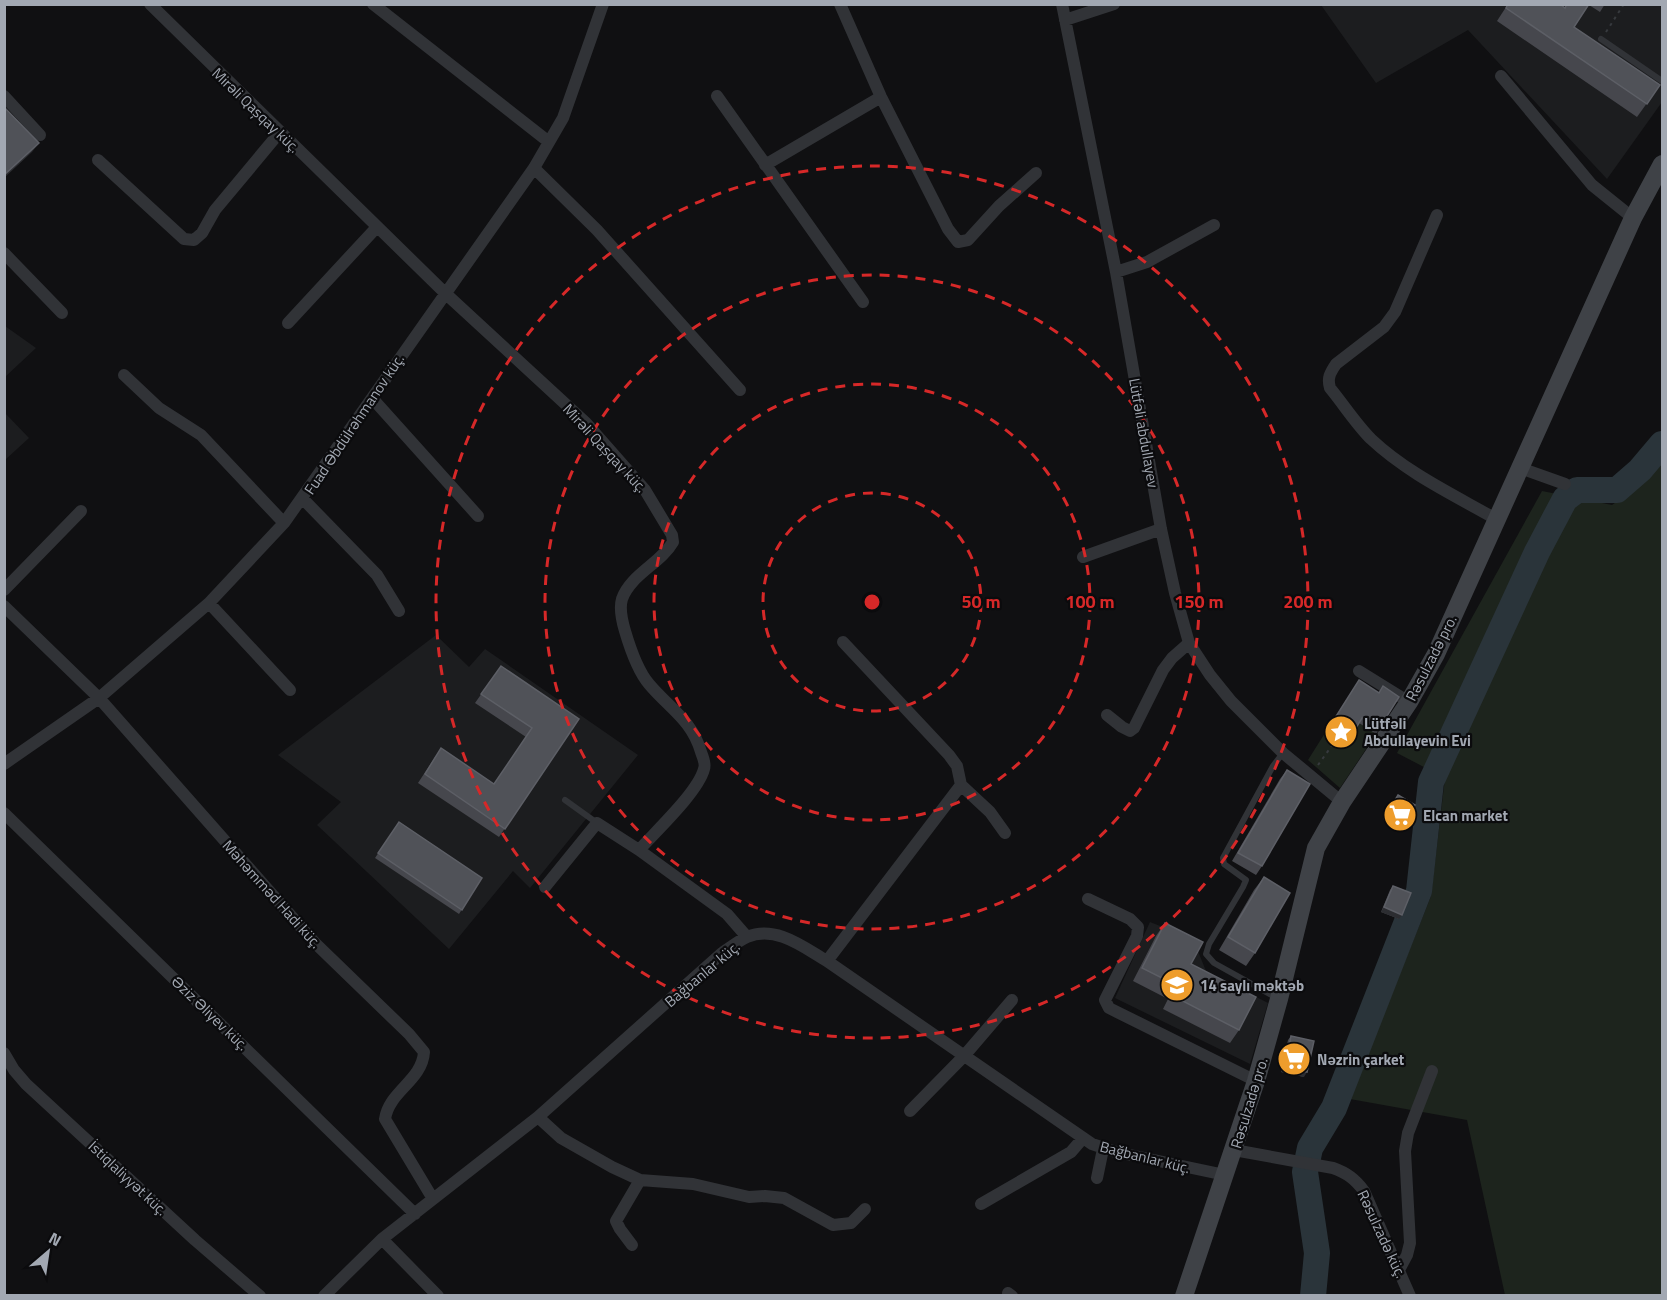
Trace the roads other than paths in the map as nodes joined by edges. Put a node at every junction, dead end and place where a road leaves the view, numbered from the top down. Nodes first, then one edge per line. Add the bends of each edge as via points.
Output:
1 (150, 4) edge
2 (373, 4) edge
3 (603, 4) edge
4 (840, 4) edge
5 (1062, 4) edge
6 (1114, 4) edge
7 (1065, 20) junction
8 (1601, 39) dead end
9 (1501, 76) dead end
10 (1662, 81) edge
11 (4, 96) edge
12 (717, 96) dead end
13 (881, 97) junction
14 (280, 132) junction
15 (40, 135) dead end
16 (549, 142) junction
17 (98, 160) dead end
18 (1662, 164) edge
19 (765, 165) junction
20 (534, 168) junction
21 (1036, 173) dead end
22 (1437, 215) dead end
23 (1633, 218) junction
24 (1214, 225) dead end
25 (377, 227) junction
26 (4, 253) edge
27 (1116, 272) junction
28 (445, 294) junction
29 (863, 302) dead end
30 (62, 313) dead end
31 (288, 323) dead end
32 (124, 375) dead end
33 (741, 390) dead end
34 (372, 398) junction
35 (1520, 468) junction
36 (1565, 484) dead end
37 (303, 499) junction
38 (81, 511) dead end
39 (478, 516) dead end
40 (1496, 519) junction
41 (284, 523) junction
42 (1161, 529) junction
43 (1083, 557) dead end
44 (4, 590) edge
45 (208, 603) junction
46 (4, 606) edge
47 (399, 611) dead end
48 (843, 642) dead end
49 (1189, 643) junction
50 (1359, 670) dead end
51 (290, 690) dead end
52 (99, 698) junction
53 (1409, 702) junction
54 (1107, 715) dead end
55 (1282, 753) junction
56 (4, 764) edge
57 (961, 785) junction
58 (565, 800) dead end
59 (1342, 802) junction
60 (4, 813) edge
61 (597, 823) junction
62 (1005, 833) dead end
63 (639, 850) junction
64 (544, 887) dead end
65 (1088, 899) dead end
66 (747, 937) junction
67 (827, 961) junction
68 (1279, 999) junction
69 (1012, 1000) dead end
70 (4, 1053) edge
71 (964, 1056) junction
72 (1432, 1071) dead end
73 (1256, 1081) junction
74 (910, 1111) dead end
75 (538, 1117) junction
76 (1083, 1138) junction
77 (1103, 1149) junction
78 (1234, 1150) junction
79 (1226, 1175) junction
80 (1097, 1178) dead end
81 (640, 1180) junction
82 (434, 1199) junction
83 (981, 1204) dead end
84 (866, 1209) dead end
85 (415, 1214) junction
86 (382, 1239) junction
87 (632, 1245) dead end
88 (1399, 1270) junction
89 (260, 1296) edge
90 (324, 1296) edge
91 (438, 1296) edge
92 (1184, 1296) edge
93 (1410, 1296) edge

1 - 14 street, Mirəli Qaşqay küç.
2 - 16 street
3 - 16 street, Fuad Əbdülrəhmanov küç. via 571,98
4 - 13 street
5 - 7 street, Lütfəli abdullayev
6 - 7 street
7 - 27 street, Lütfəli abdullayev
8 - 10 lane
9 - 23 street via 1592,185
11 - 15 street
12 - 19 street
13 - 19 street
13 - 21 street via 958,242 968,240
14 - 17 street via 194,240 184,239
14 - 25 street, Mirəli Qaşqay küç.
16 - 20 street, Fuad Əbdülrəhmanov küç.
18 - 23 street, Rəsulzadə pro.
19 - 29 street
20 - 28 street, Fuad Əbdülrəhmanov küç.
20 - 33 street via 597,230
22 - 40 street via 1395,312 1384,327 1336,364 1328,381 1386,452
23 - 35 street, Rəsulzadə pro.
24 - 27 street via 1147,262
25 - 28 street, Mirəli Qaşqay küç.
25 - 31 street
26 - 30 street
27 - 42 street, Lütfəli abdullayev
28 - 34 street, Fuad Əbdülrəhmanov küç.
28 - 63 street, Mirəli Qaşqay küç. via 586,423 645,490 672,535 669,549 631,585 622,599 621,617 630,650 648,683 684,719 698,742 705,767 699,781
32 - 41 street via 159,408 201,435
34 - 37 street, Fuad Əbdülrəhmanov küç.
34 - 39 street
35 - 36 street
35 - 40 street, Rəsulzadə pro.
37 - 41 street, Fuad Əbdülrəhmanov küç.
37 - 47 street via 377,575
38 - 44 street
40 - 53 street, Rəsulzadə pro. via 1436,654
41 - 45 street, Fuad Əbdülrəhmanov küç.
42 - 43 street
42 - 49 street, Lütfəli abdullayev
45 - 51 street
45 - 52 street, Fuad Əbdülrəhmanov küç.
46 - 52 street, Məhəmməd Hadi küç.
48 - 57 street via 949,755 957,766
49 - 54 street via 1163,670 1134,728 1130,731
49 - 55 street, Lütfəli abdullayev via 1210,675
50 - 53 street
52 - 56 street, Fuad Əbdülrəhmanov küç.
52 - 82 street, Məhəmməd Hadi küç. via 315,943 424,1052 423,1065 387,1106 385,1119
53 - 59 street, Rəsulzadə pro.
55 - 59 street, Lütfəli abdullayev
55 - 68 lane via 1223,858 1224,864 1246,880 1206,954 1214,963
57 - 62 street via 990,812
57 - 67 street
58 - 61 lane
59 - 68 street, Rəsulzadə pro. via 1316,848
60 - 85 street, Əziz Əliyev küç.
61 - 63 street
61 - 64 street
63 - 66 street via 727,914
65 - 73 street via 1130,919 1138,927 1105,1000 1109,1008
66 - 67 street, Bağbanlar küç. via 767,933 785,937
66 - 75 street, Bağbanlar küç. via 723,953
67 - 71 street, Bağbanlar küç.
68 - 73 street, Rəsulzadə pro.
69 - 71 street
70 - 89 street, İstiqlaliyyət küç. via 26,1084
71 - 74 street
71 - 76 street, Bağbanlar küç.
72 - 88 street via 1405,1151 1410,1242
73 - 78 street, Rəsulzadə pro.
75 - 81 street via 561,1138
75 - 82 street, Bağbanlar küç.
76 - 77 street, Bağbanlar küç.
76 - 83 street via 1071,1152
77 - 79 street, Bağbanlar küç.
77 - 80 street
78 - 79 street, Rəsulzadə pro.
78 - 88 street, Rəsulzadə küç. via 1316,1164 1356,1180
79 - 92 street, Rəsulzadə pro.
81 - 84 street via 693,1184 749,1197 783,1198 833,1225 851,1223
81 - 87 street via 616,1221
82 - 85 street, Bağbanlar küç.
85 - 86 street, Bağbanlar küç.
86 - 90 street, Bağbanlar küç.
86 - 91 street
88 - 93 street, Rəsulzadə küç.

